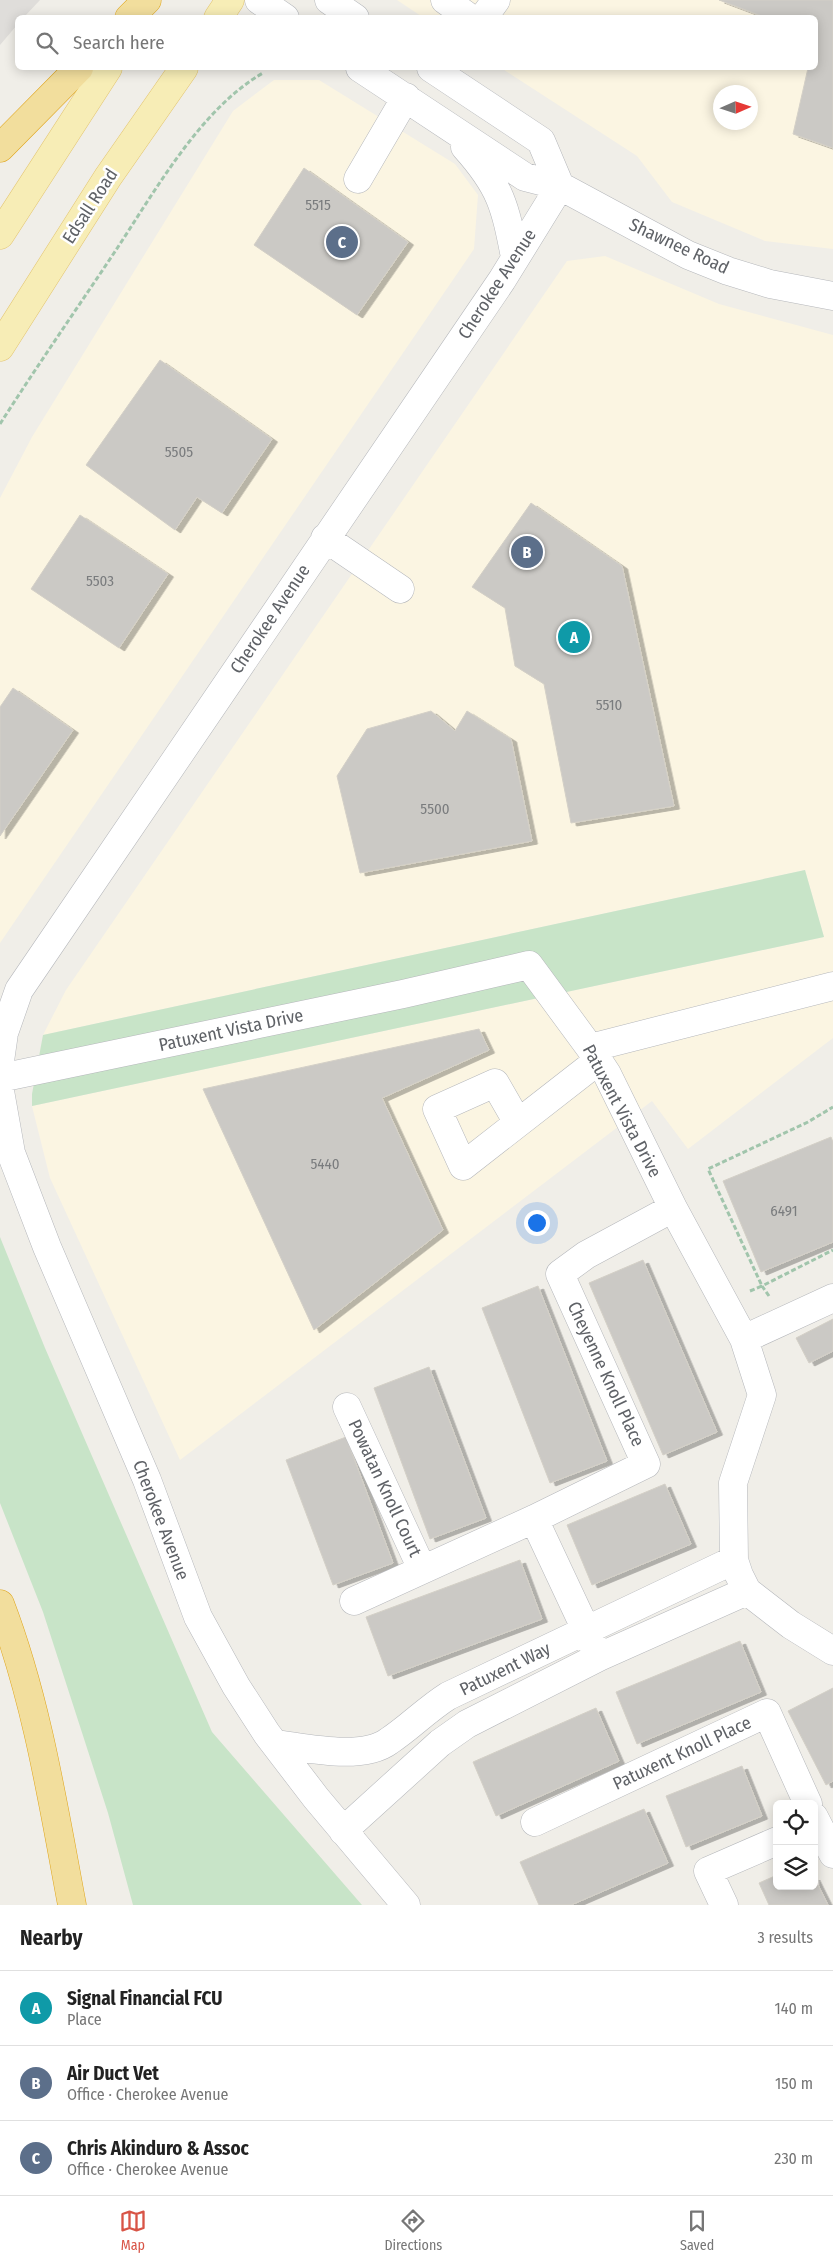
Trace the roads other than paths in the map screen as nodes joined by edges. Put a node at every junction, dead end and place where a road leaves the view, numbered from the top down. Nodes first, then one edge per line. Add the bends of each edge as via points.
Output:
1 (147, 0) edge
2 (152, 0) edge
3 (230, 0) edge
4 (259, 0) edge
5 (328, 0) edge
6 (496, 0) edge
7 (462, 13) edge
8 (133, 15) edge
9 (142, 15) edge
10 (220, 15) edge
11 (281, 15) edge
12 (350, 15) edge
13 (77, 70) edge
14 (107, 70) edge
15 (183, 70) edge
16 (363, 70) edge
17 (434, 70) edge
18 (406, 97) junction
19 (445, 123) junction
20 (0, 148) edge
21 (358, 179) dead end
22 (560, 186) junction
23 (0, 235) edge
24 (515, 257) junction
25 (833, 296) edge
26 (0, 347) edge
27 (325, 538) junction
28 (400, 589) dead end
29 (833, 986) edge
30 (595, 1054) junction
31 (0, 1060) edge
32 (0, 1078) edge
33 (0, 1091) edge
34 (518, 1123) dead end
35 (673, 1208) junction
36 (833, 1298) edge
37 (744, 1339) junction
38 (347, 1407) dead end
39 (534, 1519) junction
40 (734, 1560) junction
41 (422, 1569) junction
42 (748, 1591) junction
43 (354, 1600) dead end
44 (0, 1604) edge
45 (586, 1629) junction
46 (833, 1651) edge
47 (599, 1657) junction
48 (275, 1744) junction
49 (809, 1800) edge
50 (818, 1819) edge
51 (535, 1822) dead end
52 (344, 1830) junction
53 (773, 1843) edge
54 (833, 1854) edge
55 (72, 1905) edge
56 (406, 1905) edge
57 (724, 1905) edge

1 - 8 highway
2 - 9 main road
3 - 10 main road
4 - 11 street
5 - 12 street
6 - 7 street
13 - 20 highway
14 - 23 main road
15 - 26 main road, Edsall Road via 108,177
16 - 18 street
17 - 22 street via 541,141
18 - 19 street
18 - 21 street
19 - 22 street via 524,177
19 - 24 street via 491,178 499,193
22 - 24 street, Cherokee Avenue
22 - 25 street, Shawnee Road via 688,255 770,284
24 - 27 street, Cherokee Avenue
27 - 28 street
27 - 31 street, Cherokee Avenue via 19,990 4,1032
29 - 30 street
30 - 32 street, Patuxent Vista Drive via 529,965
30 - 34 street
30 - 35 street, Patuxent Vista Drive
33 - 48 street, Cherokee Avenue via 11,1153 147,1480 198,1617 236,1686
35 - 37 street, Patuxent Vista Drive
35 - 39 street, Cheyenne Knoll Place via 586,1255 560,1274 646,1464
36 - 37 street
37 - 40 street, Patuxent Vista Drive via 762,1395 733,1483
38 - 41 street, Powatan Knoll Court
39 - 41 street, Cheyenne Knoll Place
39 - 45 street
40 - 42 street, Patuxent Vista Drive
40 - 45 street, Patuxent Way
41 - 43 street, Cheyenne Knoll Place
42 - 46 street, Patuxent Vista Drive via 791,1625
42 - 47 street, Patuxent Way
44 - 55 highway via 38,1728
45 - 47 street
45 - 48 street, Patuxent Way via 448,1696 378,1747 351,1752
47 - 52 street, Patuxent Way via 467,1724 440,1743
48 - 52 street, Cherokee Avenue
49 - 51 street, Patuxent Knoll Place via 767,1713
50 - 54 street
52 - 56 street, Cherokee Avenue
53 - 57 street via 708,1871

